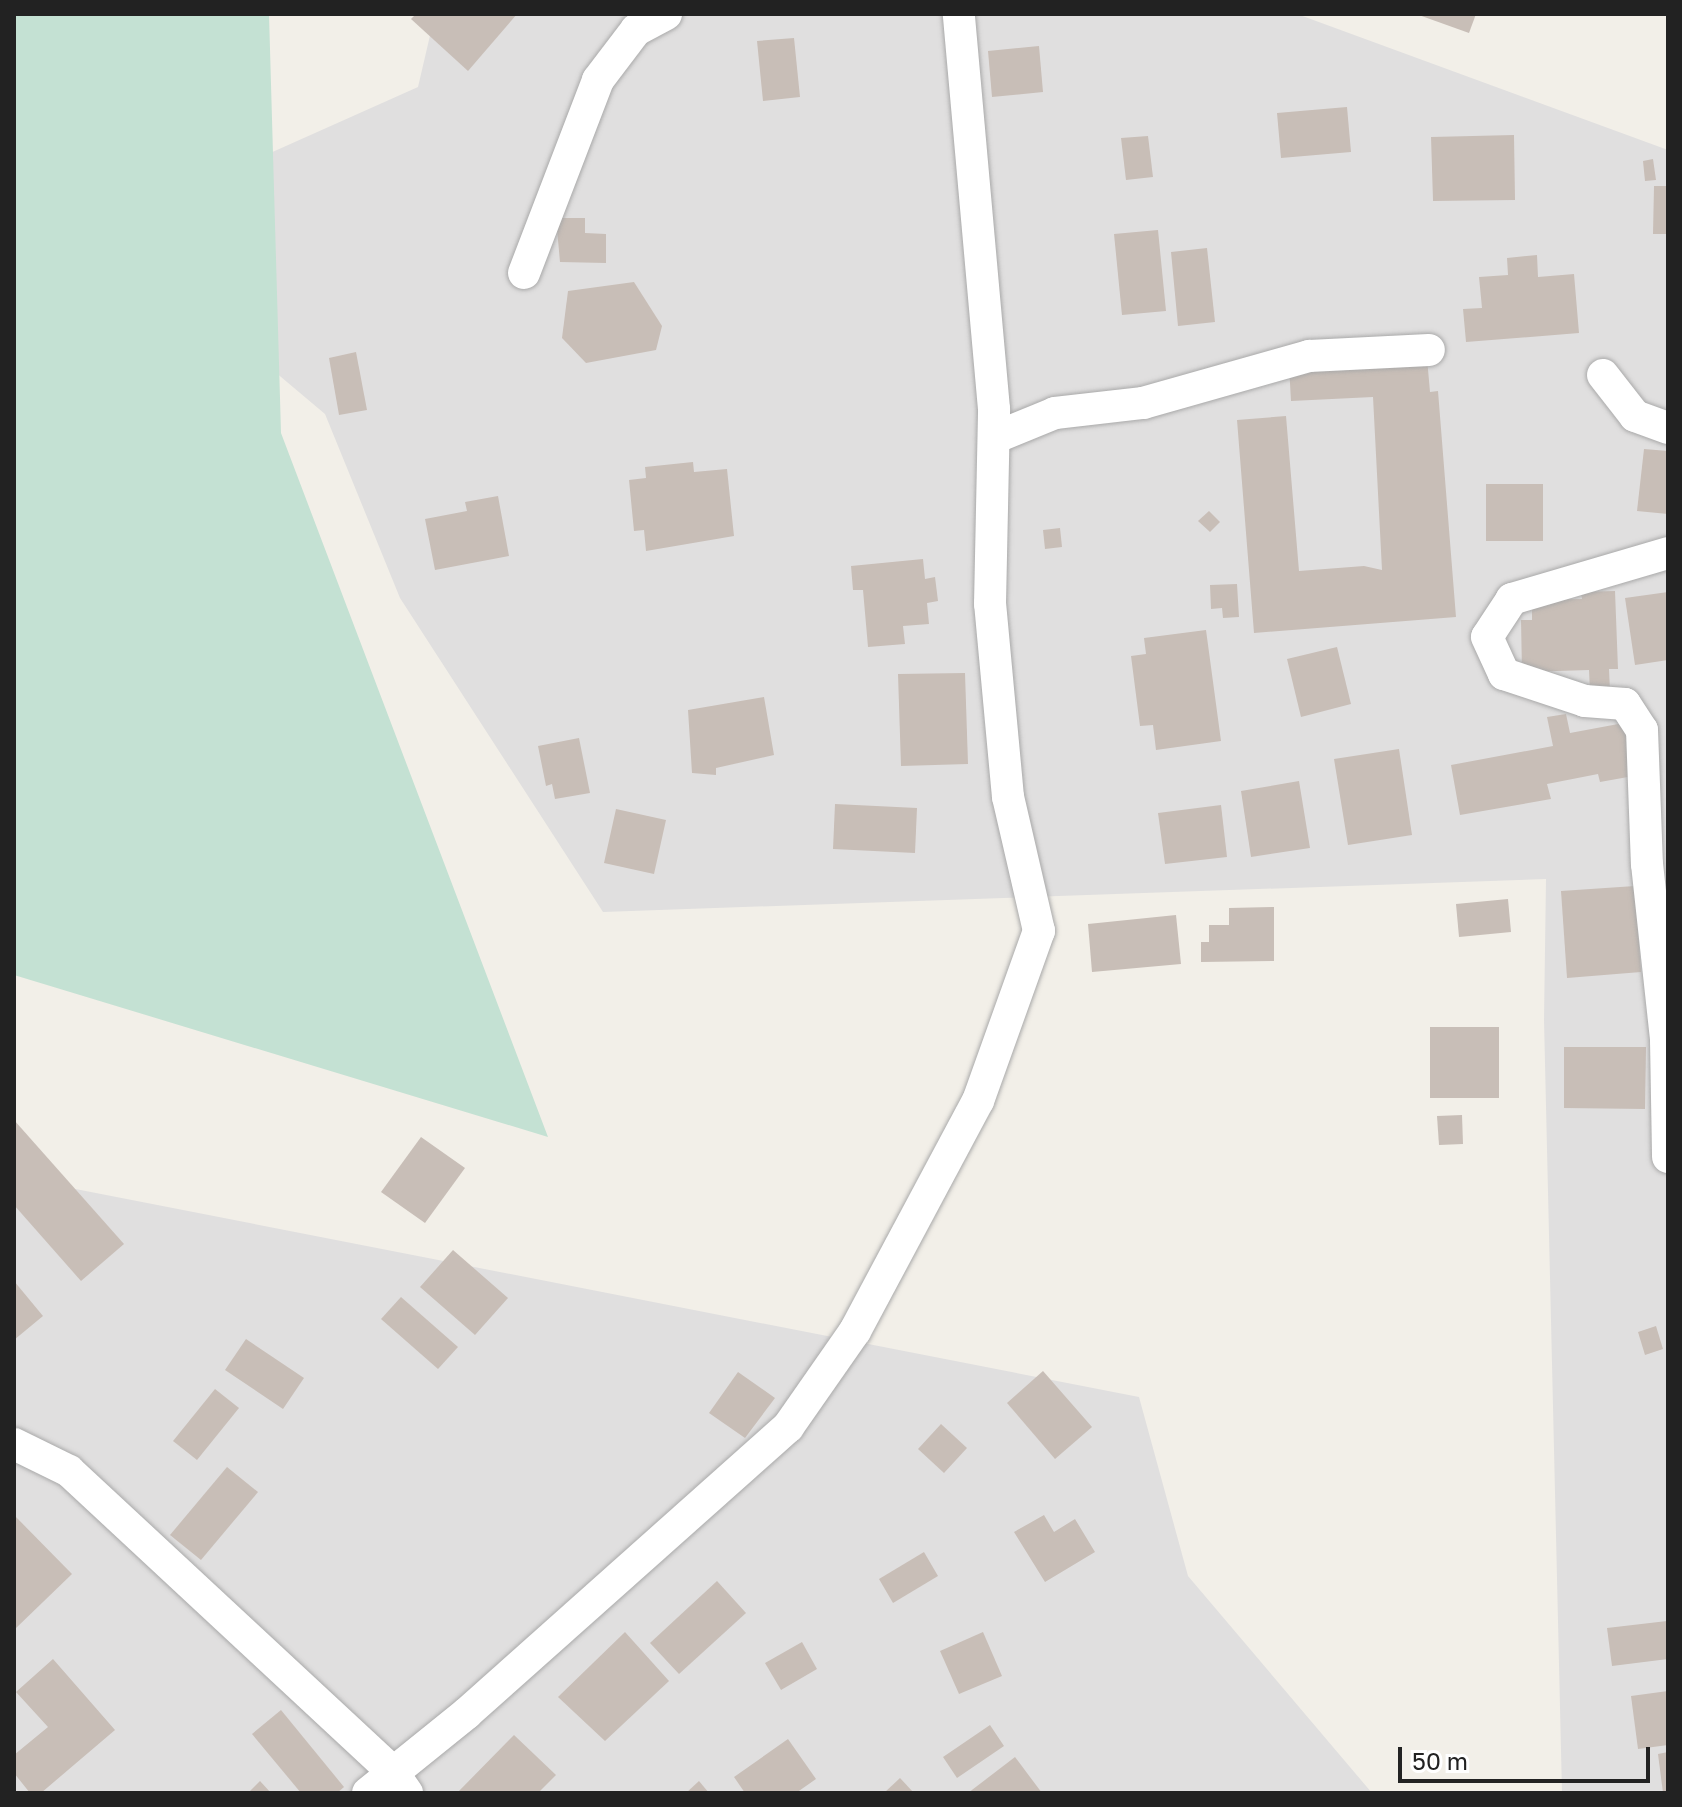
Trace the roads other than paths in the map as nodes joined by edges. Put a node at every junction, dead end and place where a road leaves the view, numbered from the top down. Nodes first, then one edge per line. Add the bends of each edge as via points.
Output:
1 (666, 14) edge
2 (959, 14) edge
3 (524, 273) dead end
4 (1429, 350) dead end
5 (1603, 375) dead end
6 (1668, 428) edge
7 (994, 438) junction
8 (1668, 553) edge
9 (1657, 863) edge
10 (1668, 1157) edge
11 (14, 1444) edge
12 (399, 1781) edge
13 (368, 1793) edge

1 - 3 street via 636,30 598,80
2 - 7 street
4 - 7 street via 1309,356 1143,403 1055,413
5 - 6 street via 1635,416
7 - 12 street via 990,604 1008,797 1039,931 978,1101 855,1331 788,1427 467,1713
8 - 9 street via 1512,599 1487,637 1504,674 1585,701 1625,704 1642,730
9 - 10 street
11 - 12 street via 69,1471
12 - 13 street

